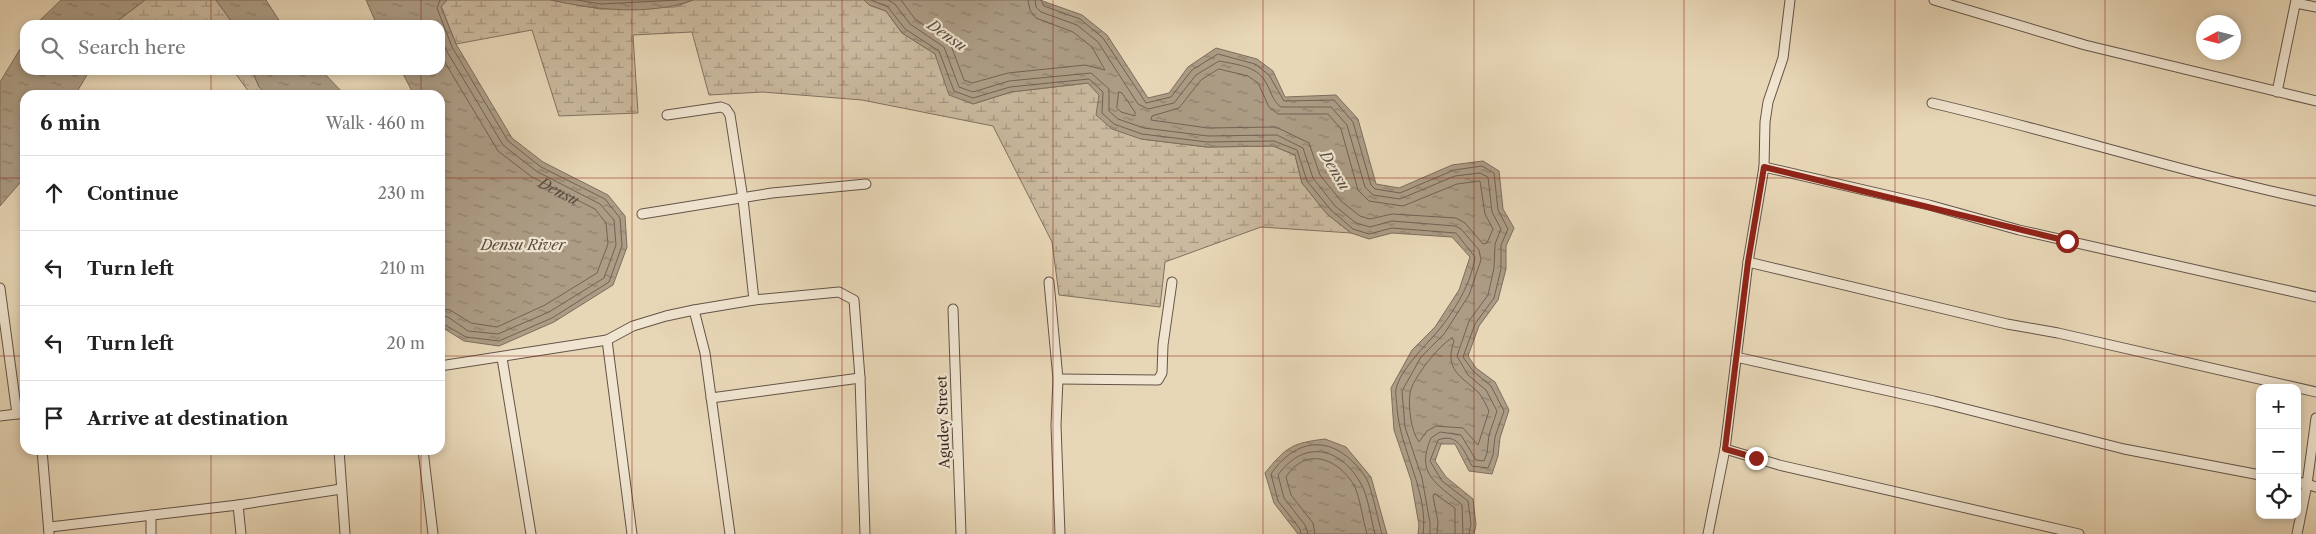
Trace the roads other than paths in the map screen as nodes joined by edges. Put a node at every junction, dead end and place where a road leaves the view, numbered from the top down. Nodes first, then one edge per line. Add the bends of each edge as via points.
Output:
1 (1790, 0) edge
2 (1934, 0) edge
3 (2296, 1) edge
4 (2316, 7) edge
5 (2277, 92) junction
6 (2316, 101) edge
7 (1932, 102) dead end
8 (667, 115) dead end
9 (1764, 167) junction
10 (866, 184) dead end
11 (743, 199) junction
12 (2316, 200) edge
13 (642, 214) dead end
14 (1748, 262) junction
15 (1049, 282) dead end
16 (1172, 282) dead end
17 (0, 288) edge
18 (2316, 297) edge
19 (754, 300) junction
20 (953, 309) dead end
21 (694, 310) junction
22 (2, 322) edge
23 (607, 340) junction
24 (1736, 357) junction
25 (502, 358) junction
26 (445, 365) edge
27 (860, 378) junction
28 (1058, 379) junction
29 (2316, 392) edge
30 (711, 398) junction
31 (20, 408) edge
32 (20, 413) edge
33 (0, 416) edge
34 (2316, 418) edge
35 (1725, 449) junction
36 (42, 455) edge
37 (339, 455) edge
38 (424, 455) edge
39 (2256, 474) edge
40 (2312, 485) edge
41 (341, 489) junction
42 (238, 505) junction
43 (151, 515) junction
44 (50, 530) edge
45 (151, 534) edge
46 (241, 534) edge
47 (345, 534) edge
48 (433, 534) edge
49 (531, 534) edge
50 (632, 534) edge
51 (730, 534) edge
52 (865, 534) edge
53 (961, 534) edge
54 (1060, 534) edge
55 (1708, 534) edge
56 (2079, 534) edge
57 (2297, 534) edge

1 - 9 street via 1783,58 1768,102
2 - 5 street via 2085,45
3 - 4 street
3 - 5 street
5 - 6 street
7 - 12 street via 2247,186
8 - 11 street via 726,109 730,115
9 - 14 street
9 - 18 street via 1929,205 2020,230
10 - 11 street
11 - 13 street
11 - 19 street
14 - 24 street
14 - 29 street via 2007,324
15 - 28 street
16 - 28 street via 1162,373 1158,380
17 - 22 street
19 - 21 street
19 - 27 street via 839,292 854,300
20 - 53 street, Agudey Street
21 - 23 street via 633,326
21 - 30 street via 705,353
22 - 31 street
23 - 25 street
23 - 50 street
24 - 35 street
24 - 39 street via 2124,449
25 - 26 street
25 - 49 street
27 - 30 street
27 - 52 street
28 - 54 street via 1056,425
30 - 51 street
32 - 33 street
34 - 40 street
35 - 55 street
35 - 56 street via 1779,465
36 - 44 street
37 - 41 street
38 - 48 street
40 - 57 street
41 - 42 street
41 - 47 street
42 - 43 street
42 - 46 street
43 - 44 street
43 - 45 street

